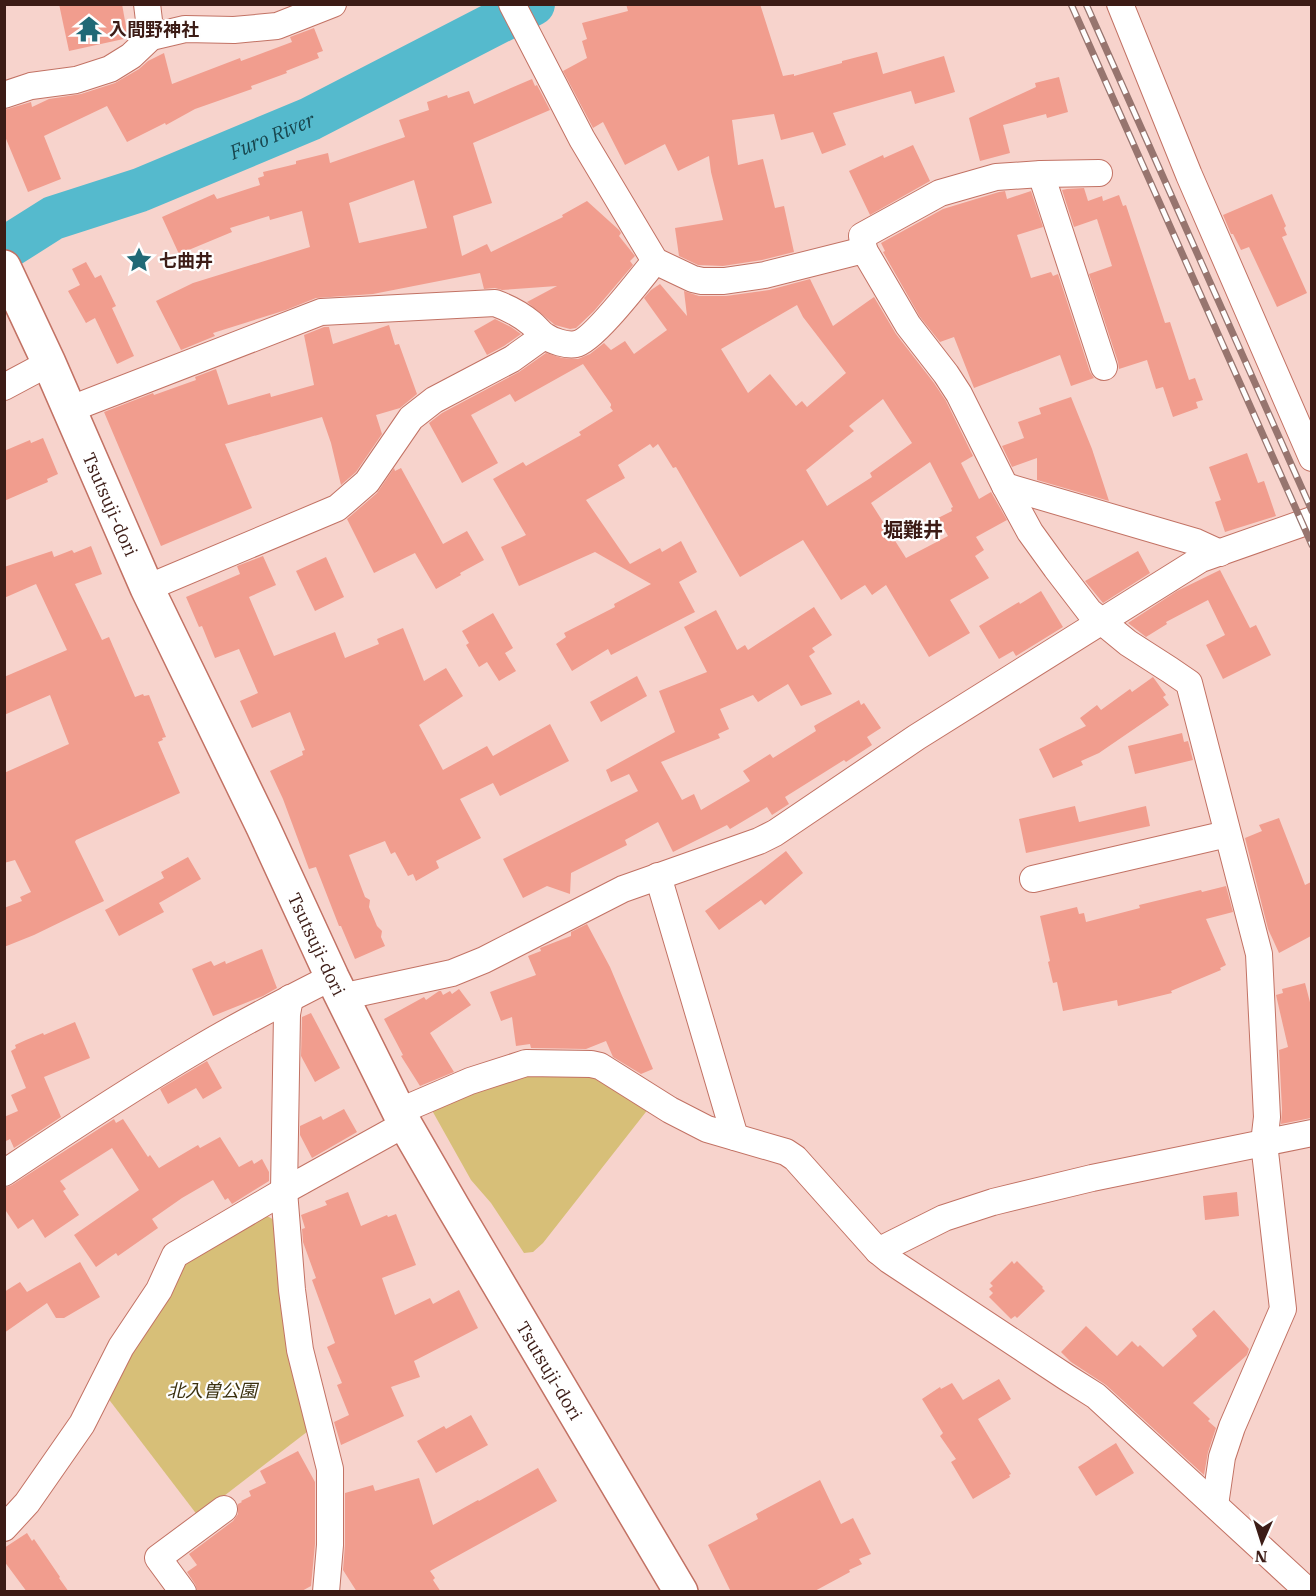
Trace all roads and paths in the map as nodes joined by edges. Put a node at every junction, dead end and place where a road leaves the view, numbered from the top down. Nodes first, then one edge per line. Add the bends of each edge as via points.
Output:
1 (147, 4) edge
2 (333, 4) edge
3 (512, 4) edge
4 (1120, 4) edge
5 (151, 37) junction
6 (4, 95) edge
7 (1099, 173) dead end
8 (1041, 174) junction
9 (864, 250) junction
10 (655, 261) junction
11 (4, 267) edge
12 (544, 336) junction
13 (49, 363) junction
14 (1104, 367) dead end
15 (4, 387) edge
16 (68, 410) junction
17 (1311, 458) edge
18 (1005, 486) junction
19 (1311, 520) edge
20 (1220, 553) junction
21 (147, 588) junction
22 (1102, 621) junction
23 (1227, 834) junction
24 (658, 876) junction
25 (1033, 879) dead end
26 (337, 987) junction
27 (290, 998) junction
28 (402, 1118) junction
29 (1311, 1133) edge
30 (735, 1137) junction
31 (1264, 1143) junction
32 (4, 1173) edge
33 (284, 1191) junction
34 (878, 1251) junction
35 (1215, 1505) junction
36 (224, 1509) dead end
37 (4, 1528) edge
38 (328, 1589) edge
39 (183, 1592) edge
40 (681, 1592) edge
41 (1309, 1592) edge

1 - 5 street
2 - 5 street via 277,26 234,30 185,28
3 - 10 street via 582,139
4 - 17 street
5 - 6 street via 110,69
7 - 8 street
8 - 9 street via 996,177 940,193 862,236
8 - 14 street
9 - 10 street via 765,275 724,281 693,279
9 - 18 street via 908,325 959,394
10 - 12 street via 585,340 575,345
11 - 13 main road, Tsutsuji-dori
12 - 16 street via 511,308 495,303 321,312
12 - 21 street via 512,359 434,400 411,418 367,482 337,508
13 - 15 street
13 - 16 main road, Tsutsuji-dori
16 - 21 main road, Tsutsuji-dori
18 - 20 street via 1196,542
18 - 22 street via 1030,532 1089,611
19 - 20 street
20 - 22 street via 1201,559
21 - 26 main road, Tsutsuji-dori
22 - 23 street via 1189,683
22 - 24 street via 917,737 775,833
23 - 25 street
23 - 31 street via 1259,954 1267,1117
24 - 26 street via 623,889 452,973
24 - 30 street
26 - 27 street
26 - 28 main road, Tsutsuji-dori
27 - 32 street via 105,1106
27 - 33 street
28 - 30 street via 470,1081 526,1063 591,1064 707,1130
28 - 33 street
28 - 40 main road, Tsutsuji-dori
29 - 31 street
30 - 34 street via 795,1158
31 - 34 street via 993,1202 944,1218
31 - 35 street via 1283,1308 1232,1426 1222,1457
33 - 37 street via 175,1254 159,1290 121,1347 77,1431 27,1503
33 - 38 street via 300,1350 330,1468
34 - 35 street via 1096,1396
35 - 41 street
36 - 39 street via 158,1558

